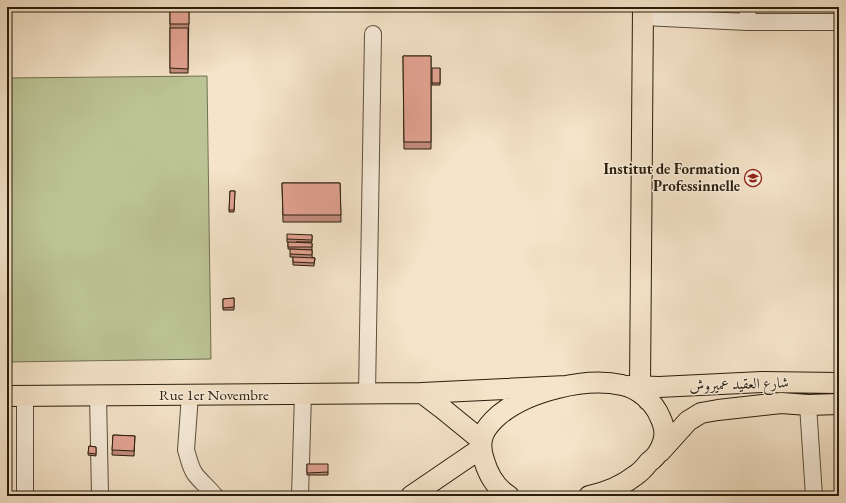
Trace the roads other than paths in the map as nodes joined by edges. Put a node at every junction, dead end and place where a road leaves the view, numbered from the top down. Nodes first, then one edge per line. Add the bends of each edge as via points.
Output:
1 (643, 12) edge
2 (747, 14) edge
3 (839, 22) edge
4 (373, 34) dead end
5 (839, 383) edge
6 (566, 386) junction
7 (637, 391) junction
8 (422, 393) junction
9 (303, 394) junction
10 (367, 394) junction
11 (98, 395) junction
12 (190, 395) junction
13 (16, 396) edge
14 (839, 404) edge
15 (808, 405) junction
16 (481, 444) junction
17 (658, 453) junction
18 (637, 475) junction
19 (25, 496) edge
20 (100, 496) edge
21 (215, 496) edge
22 (300, 496) edge
23 (410, 496) edge
24 (505, 496) edge
25 (508, 496) edge
26 (590, 496) edge
27 (622, 496) edge
28 (814, 496) edge

1 - 2 street
1 - 7 main road
2 - 3 street
4 - 10 street
5 - 7 main road, شارع العقيد عميروش via 762,382
6 - 7 main road, شارع العقيد عميروش via 588,383
6 - 8 main road, Rue 1er Novembre
6 - 16 main road via 525,398 509,407 492,421 483,434
7 - 17 main road via 654,405 663,424 664,441
8 - 10 main road, Rue 1er Novembre
8 - 16 main road via 444,409
9 - 10 main road, Rue 1er Novembre
9 - 12 main road, Rue 1er Novembre
9 - 22 street
11 - 12 main road, Rue 1er Novembre
11 - 13 main road, Rue 1er Novembre
11 - 20 street
12 - 21 street via 186,450 196,476
13 - 19 street
14 - 15 main road, شارع العقيد عميروش
15 - 17 main road, شارع العقيد عميروش via 781,403 701,413 688,421
15 - 28 street
16 - 23 main road
16 - 25 main road via 492,480
17 - 18 main road, شارع العقيد عميروش
18 - 26 main road
18 - 27 main road
24 - 25 main road

